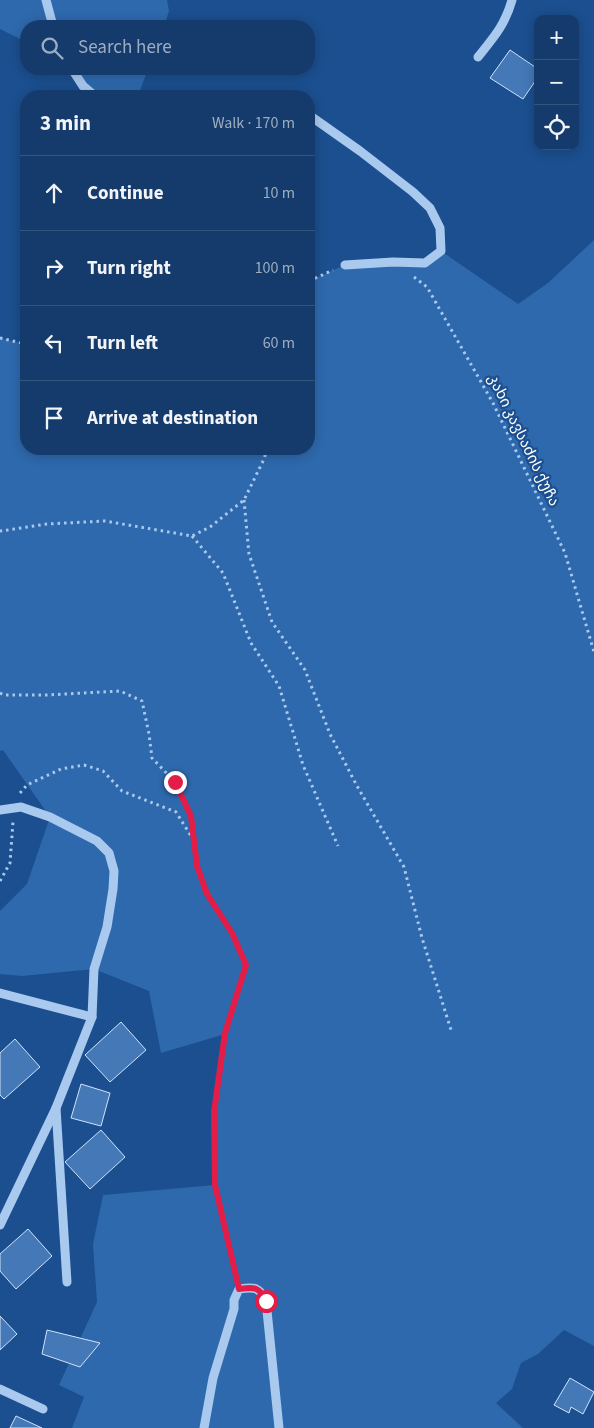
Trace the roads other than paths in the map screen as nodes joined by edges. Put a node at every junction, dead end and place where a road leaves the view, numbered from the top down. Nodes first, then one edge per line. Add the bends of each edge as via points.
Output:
1 (46, 0) edge
2 (512, 0) edge
3 (51, 20) edge
4 (478, 57) dead end
5 (76, 75) edge
6 (88, 90) edge
7 (315, 119) edge
8 (345, 265) road end
9 (0, 810) edge
10 (0, 993) edge
11 (92, 1017) junction
12 (56, 1108) junction
13 (1, 1222) edge
14 (68, 1282) dead end
15 (0, 1388) edge
16 (42, 1409) dead end
17 (204, 1428) edge
18 (278, 1428) edge

1 - 3 street
2 - 4 street via 508,16 498,33
5 - 6 street
7 - 8 street via 413,192 430,208 440,228 441,251 425,263
9 - 11 street via 20,807 56,820 97,841 109,853 114,871 113,889 107,926 94,969
10 - 11 street
11 - 12 street
12 - 13 street
12 - 14 street
15 - 16 street
17 - 18 street via 213,1378 234,1310 234,1300 239,1289 253,1287 262,1292 266,1301

